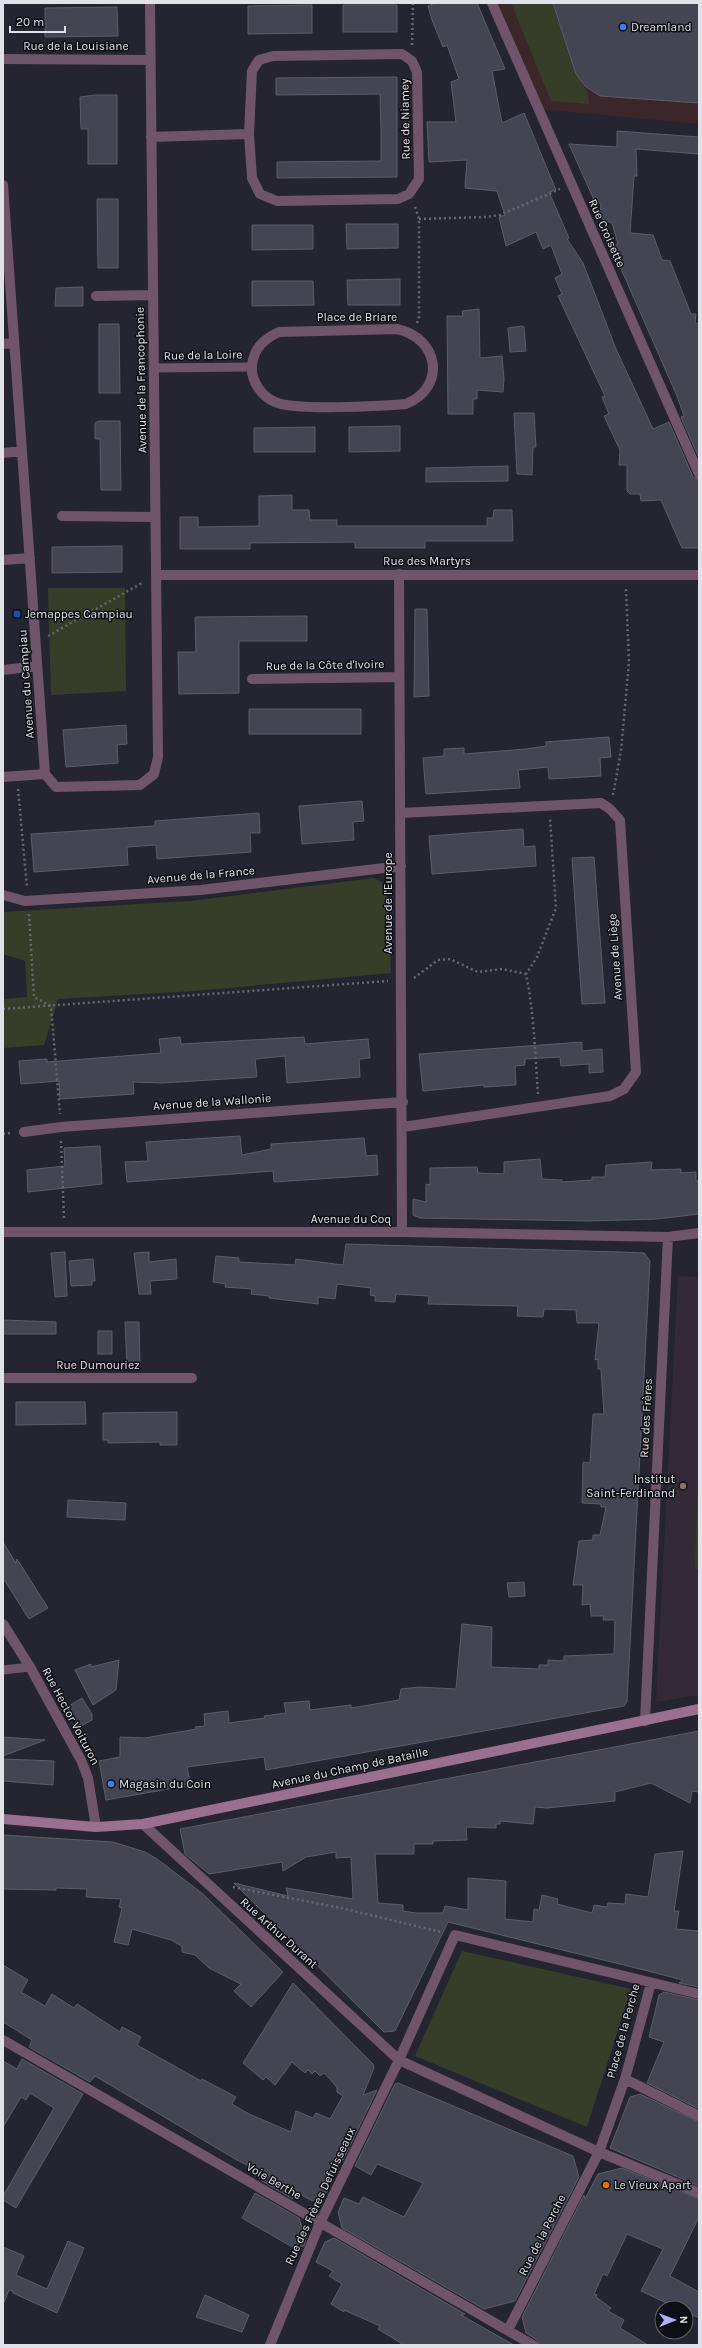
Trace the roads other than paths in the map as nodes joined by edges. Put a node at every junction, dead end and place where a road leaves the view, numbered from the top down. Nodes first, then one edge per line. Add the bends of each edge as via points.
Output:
1 (150, 3) edge
2 (492, 3) edge
3 (3, 59) edge
4 (150, 60) junction
5 (249, 134) junction
6 (151, 137) junction
7 (3, 185) edge
8 (5, 235) edge
9 (152, 295) junction
10 (96, 296) dead end
11 (14, 343) junction
12 (3, 344) edge
13 (252, 367) junction
14 (154, 368) junction
15 (22, 452) junction
16 (3, 453) edge
17 (699, 474) edge
18 (62, 516) dead end
19 (155, 517) junction
20 (30, 558) junction
21 (3, 560) edge
22 (399, 574) junction
23 (156, 575) junction
24 (699, 575) edge
25 (37, 666) junction
26 (3, 670) edge
27 (399, 677) junction
28 (252, 679) dead end
29 (45, 774) junction
30 (3, 778) edge
31 (401, 813) junction
32 (401, 866) junction
33 (3, 895) edge
34 (403, 1102) junction
35 (403, 1127) junction
36 (24, 1132) dead end
37 (3, 1232) edge
38 (402, 1232) junction
39 (699, 1233) edge
40 (668, 1237) junction
41 (3, 1378) edge
42 (192, 1378) dead end
43 (3, 1624) edge
44 (30, 1667) junction
45 (3, 1670) edge
46 (699, 1709) edge
47 (645, 1721) junction
48 (3, 1819) edge
49 (143, 1824) junction
50 (96, 1827) junction
51 (651, 1983) junction
52 (699, 1994) edge
53 (3, 2040) edge
54 (399, 2060) junction
55 (625, 2079) junction
56 (699, 2116) edge
57 (599, 2152) junction
58 (699, 2193) edge
59 (320, 2223) junction
60 (508, 2330) junction
61 (270, 2345) edge
62 (533, 2345) edge

1 - 4 street, Avenue de la Francophonie
2 - 17 street, Rue Croisette
3 - 4 street, Rue de la Louisiane
4 - 6 street, Avenue de la Francophonie
5 - 5 street, Rue de Niamey via 252,72 260,60 273,56 402,54 412,61 417,72 419,179 409,194 398,199 277,201 260,194 252,178
5 - 6 street
6 - 9 street, Avenue de la Francophonie
7 - 8 street, Avenue du Campiau
8 - 11 street, Avenue du Campiau
9 - 10 street
9 - 14 street, Avenue de la Francophonie
11 - 12 street
11 - 15 street, Avenue du Campiau
13 - 13 street, Place de Briare via 258,388 266,397 281,405 304,406 406,404 423,393 433,370 430,351 421,339 397,329 279,332 258,347
13 - 14 lane, Rue de la Loire
14 - 19 street, Avenue de la Francophonie
15 - 16 street
15 - 20 street, Avenue du Campiau
18 - 19 street
19 - 23 street, Avenue de la Francophonie
20 - 21 street
20 - 25 street, Avenue du Campiau
22 - 23 street, Rue des Martyrs
22 - 24 street, Rue des Martyrs
22 - 27 street, Avenue de l'Europe
23 - 29 street, Avenue de la Francophonie via 158,757 154,774 140,785 56,787
25 - 26 street
25 - 29 street, Avenue du Campiau
27 - 28 street, Rue de la Côte d'Ivoire
27 - 31 street, Avenue de l'Europe
29 - 30 street
31 - 32 street, Avenue de l'Europe
31 - 35 street, Avenue de Liège via 601,803 620,820 636,1072 624,1089 610,1096
32 - 33 street, Avenue de la France via 201,890 28,901
32 - 34 street, Avenue de l'Europe
34 - 35 street, Avenue de l'Europe
34 - 36 street, Avenue de la Wallonie via 61,1127
35 - 38 street, Avenue de l'Europe
37 - 38 street, Avenue du Coq
38 - 40 street, Avenue du Coq
39 - 40 street, Avenue du Coq
40 - 47 street, Rue des Frères
41 - 42 street, Rue Dumouriez
43 - 44 street, Rue Hector Voituron
44 - 45 lane
44 - 50 street, Rue Hector Voituron via 81,1760 88,1778
46 - 47 street, Avenue du Champ de Bataille
47 - 49 street, Avenue du Champ de Bataille
48 - 50 street, Avenue du Champ de Bataille
49 - 50 street, Avenue du Champ de Bataille
49 - 54 street, Rue Arthur Durant via 207,1886
51 - 52 street
51 - 54 street, Place de la Perche via 455,1935
51 - 55 street, Place de la Perche
53 - 59 street, Voie Berthe
54 - 57 street
54 - 59 street, Rue des Frères Defuisseaux
55 - 56 street
55 - 57 street, Place de la Perche
57 - 58 street
57 - 60 street, Rue de la Perche
59 - 60 street, Voie Berthe
59 - 61 street, Rue des Frères Defuisseaux
60 - 62 street, Voie Berthe

